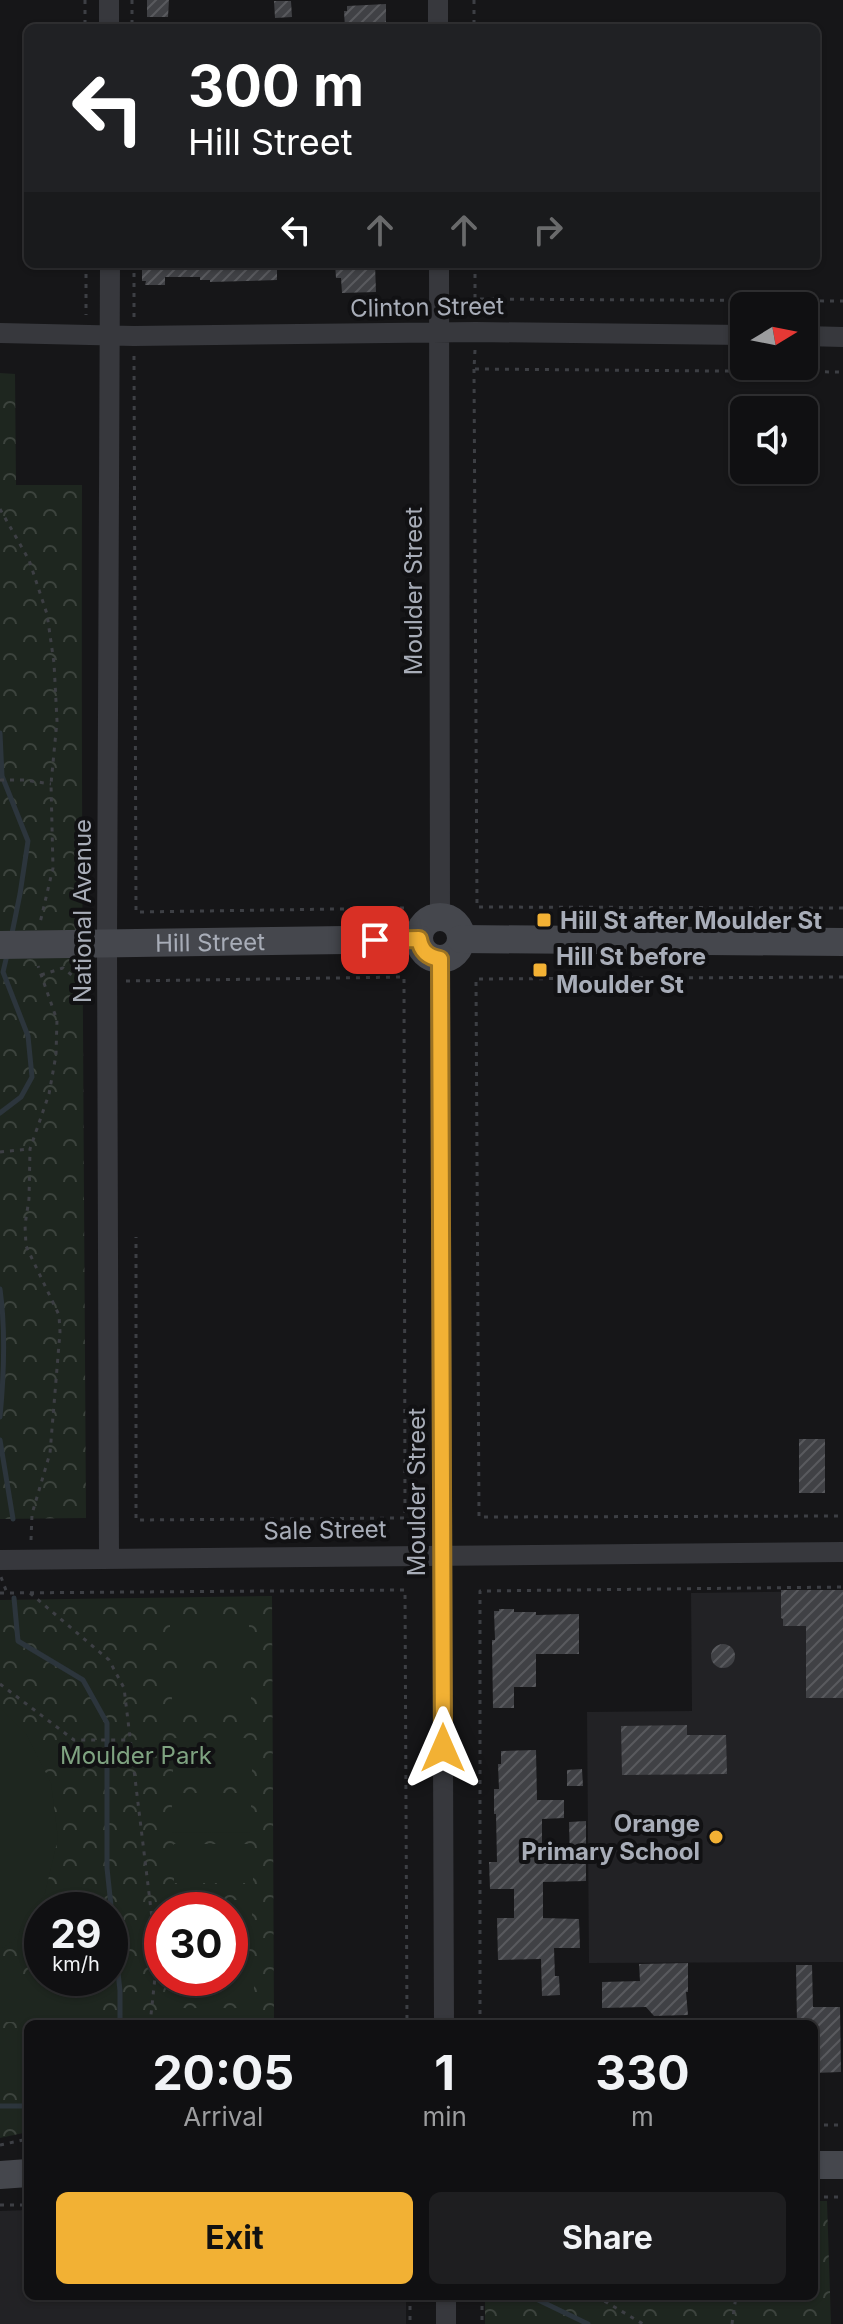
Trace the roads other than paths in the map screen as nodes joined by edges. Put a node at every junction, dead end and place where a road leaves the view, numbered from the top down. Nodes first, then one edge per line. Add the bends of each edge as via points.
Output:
1 (109, 0) edge
2 (438, 0) edge
3 (109, 24) edge
4 (438, 24) edge
5 (110, 268) edge
6 (439, 268) edge
7 (0, 333) edge
8 (439, 333) junction
9 (730, 335) edge
10 (110, 336) junction
11 (818, 336) edge
12 (843, 337) edge
13 (440, 917) junction
14 (419, 939) junction
15 (461, 939) junction
16 (843, 942) edge
17 (107, 944) junction
18 (18, 946) edge
19 (440, 959) junction
20 (843, 1552) edge
21 (442, 1555) junction
22 (109, 1559) junction
23 (0, 1560) edge
24 (444, 2020) edge
25 (818, 2165) edge
26 (843, 2165) edge
27 (24, 2173) edge
28 (0, 2175) edge
29 (446, 2300) edge
30 (446, 2324) edge

1 - 3 street
2 - 4 street
5 - 10 street, National Avenue
6 - 8 street, Moulder Street
7 - 10 street, Clinton Street
8 - 9 street, Clinton Street
8 - 10 street, Clinton Street
8 - 13 street, Moulder Street
10 - 17 street, National Avenue
11 - 12 street
13 - 14 street via 423,926
13 - 15 street via 457,926
14 - 17 street, Hill Street
14 - 19 street via 423,951
15 - 16 street
15 - 19 street via 457,951
17 - 18 street, Hill Street
17 - 22 street, National Avenue
19 - 21 street, Moulder Street
20 - 21 street, Sale Street
21 - 22 street, Sale Street
21 - 24 street, Moulder Street
22 - 23 street, Sale Street
25 - 26 street
27 - 28 street
29 - 30 street

